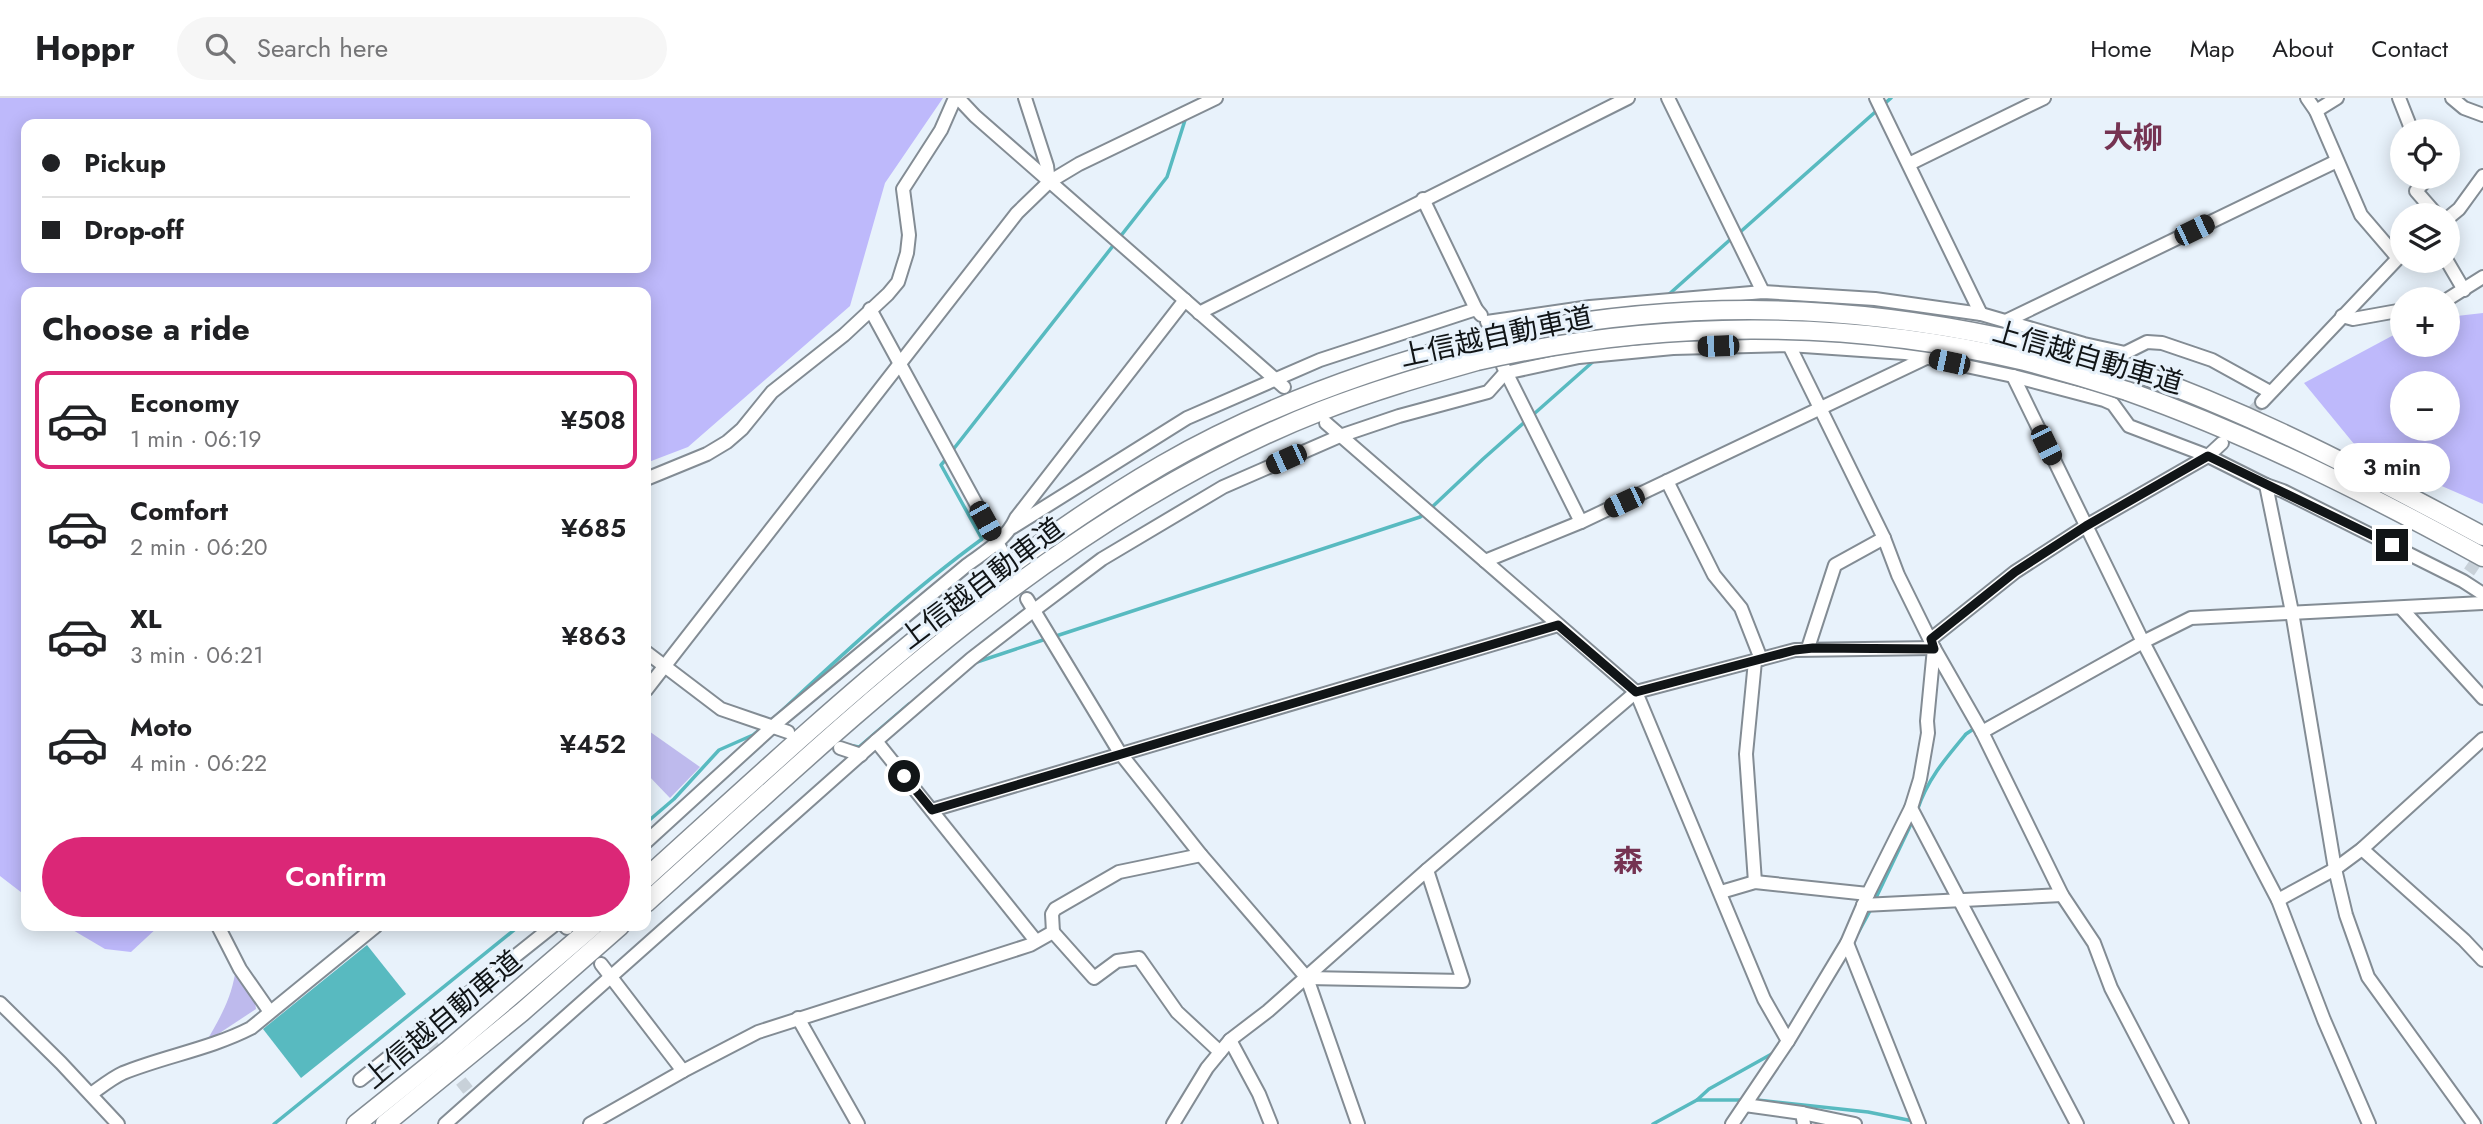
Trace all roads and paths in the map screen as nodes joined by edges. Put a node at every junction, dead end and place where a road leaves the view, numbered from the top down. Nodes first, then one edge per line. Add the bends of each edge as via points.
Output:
1 (956, 98) edge
2 (1025, 98) edge
3 (1216, 98) edge
4 (1628, 98) edge
5 (1668, 98) edge
6 (1876, 98) edge
7 (2044, 98) edge
8 (2307, 98) edge
9 (2337, 98) edge
10 (2399, 98) edge
11 (2452, 98) edge
12 (2316, 111) junction
13 (2483, 115) edge
14 (2407, 119) edge
15 (2337, 161) junction
16 (1909, 164) junction
17 (2483, 176) edge
18 (1049, 182) junction
19 (2418, 189) edge
20 (1423, 199) junction
21 (2426, 203) edge
22 (2460, 208) edge
23 (2390, 245) edge
24 (2390, 266) edge
25 (2454, 273) edge
26 (2483, 277) edge
27 (2463, 290) junction
28 (1763, 292) junction
29 (2460, 292) edge
30 (1185, 300) junction
31 (870, 309) junction
32 (1476, 309) junction
33 (2390, 312) edge
34 (1199, 313) junction
35 (1981, 314) junction
36 (2342, 316) junction
37 (2006, 321) junction
38 (1487, 322) junction
39 (1789, 345) junction
40 (1928, 357) junction
41 (900, 365) junction
42 (1506, 373) junction
43 (2013, 376) junction
44 (1279, 383) junction
45 (1820, 410) junction
46 (1326, 424) dead end
47 (1340, 436) junction
48 (2222, 443) tunnel mouth
49 (2208, 456) junction
50 (651, 477) edge
51 (1667, 481) junction
52 (2266, 485) junction
53 (1581, 522) junction
54 (2086, 526) junction
55 (1011, 528) junction
56 (2483, 536) edge
57 (1884, 538) junction
58 (1000, 548) junction
59 (2483, 558) edge
60 (1485, 561) junction
61 (2483, 594) edge
62 (2483, 603) edge
63 (1030, 605) junction
64 (2402, 609) junction
65 (2292, 612) junction
66 (1558, 625) junction
67 (2143, 642) junction
68 (1932, 644) junction
69 (1808, 648) junction
70 (651, 656) edge
71 (1758, 660) junction
72 (664, 665) junction
73 (651, 683) edge
74 (1636, 692) junction
75 (2483, 698) edge
76 (772, 727) junction
77 (788, 732) dead end
78 (1982, 732) junction
79 (2483, 740) edge
80 (877, 741) junction
81 (840, 748) dead end
82 (1120, 753) junction
83 (861, 755) junction
84 (1911, 808) junction
85 (932, 810) junction
86 (651, 837) edge
87 (2362, 849) junction
88 (1201, 855) junction
89 (2335, 869) junction
90 (1427, 870) junction
91 (651, 873) edge
92 (1755, 882) junction
93 (1721, 892) junction
94 (2062, 895) junction
95 (651, 899) edge
96 (1865, 900) junction
97 (2278, 900) junction
98 (1960, 902) junction
99 (221, 931) edge
100 (370, 931) edge
101 (547, 931) edge
102 (587, 931) edge
103 (614, 931) edge
104 (1053, 932) junction
105 (1036, 941) junction
106 (1847, 943) junction
107 (2483, 960) edge
108 (601, 964) dead end
109 (611, 977) junction
110 (1307, 978) junction
111 (0, 1003) edge
112 (270, 1012) junction
113 (798, 1018) junction
114 (1230, 1040) junction
115 (1788, 1041) junction
116 (1220, 1052) junction
117 (683, 1071) junction
118 (360, 1080) dead end
119 (91, 1094) junction
120 (1745, 1105) junction
121 (1803, 1119) edge
122 (118, 1124) edge
123 (356, 1124) edge
124 (385, 1124) edge
125 (445, 1124) edge
126 (590, 1124) edge
127 (858, 1124) edge
128 (1173, 1124) edge
129 (1271, 1124) edge
130 (1358, 1124) edge
131 (1731, 1124) edge
132 (1855, 1124) edge
133 (1919, 1124) edge
134 (2077, 1124) edge
135 (2182, 1124) edge
136 (2369, 1124) edge
137 (2474, 1124) edge

1 - 18 street
1 - 31 street via 904,189 909,235 898,282
2 - 18 street
3 - 18 street
4 - 20 street
5 - 28 street
6 - 16 street
7 - 16 street
8 - 12 street
9 - 12 street
10 - 14 street
11 - 13 street
12 - 15 street
15 - 23 street via 2361,215
15 - 37 street
16 - 35 street
17 - 22 street
18 - 30 street
18 - 41 street via 1017,213
19 - 21 street
20 - 32 street
20 - 34 street
24 - 36 street
25 - 27 street
26 - 27 street
27 - 29 street
28 - 35 street via 1875,299
28 - 38 street via 1590,307
30 - 34 street
30 - 55 street
31 - 41 street
31 - 50 street via 772,392 727,442
32 - 38 street
32 - 44 street via 1320,360
33 - 36 street via 2353,319
34 - 44 street
35 - 37 street
36 - 37 street via 2266,397 2213,360 2162,343 2147,342 2125,353
38 - 42 street
39 - 40 street
39 - 42 street via 1634,350
39 - 45 street
40 - 43 street
40 - 45 street
41 - 58 street
41 - 72 street
42 - 47 street via 1488,392
42 - 53 street
43 - 49 street via 2104,400 2113,404 2129,426
43 - 54 street
44 - 55 street via 1187,418
45 - 51 street
45 - 57 street
46 - 47 street
47 - 60 street
47 - 63 street via 1223,487
48 - 49 street
49 - 52 street
49 - 54 street
51 - 53 street
51 - 71 street via 1714,575 1741,608
52 - 61 street via 2466,576
52 - 65 street
53 - 60 street
54 - 67 street
54 - 68 street via 2015,572
55 - 58 street
56 - 91 highway, 上信越自動車道, bridge via 2234,409 2130,370 2032,343 1922,321 1811,310 1658,313 1560,324 1472,342 1351,378 1270,411 1163,465 987,583 800,739
57 - 68 street
57 - 69 street via 1835,565
58 - 76 street via 967,565
59 - 95 highway, 上信越自動車道, bridge via 2353,487 2223,427 2127,391 2025,362 1876,335 1805,329 1655,333 1563,344 1477,361 1307,417 1208,463 1104,523 909,670
60 - 66 street
62 - 64 street
63 - 80 street
63 - 82 street
64 - 65 street
64 - 75 street
65 - 67 street via 2190,618
65 - 89 street
66 - 74 street
66 - 82 street
67 - 78 street
67 - 97 street
68 - 69 street
68 - 78 street
68 - 84 street via 1928,733
69 - 71 street
70 - 72 street
71 - 74 street
71 - 92 street via 1746,754
72 - 73 street
72 - 76 street via 721,709
74 - 90 street
74 - 93 street
76 - 77 street
76 - 86 street
78 - 94 street
79 - 87 street
80 - 83 street
80 - 85 street
81 - 83 street
82 - 85 street
82 - 88 street
83 - 109 street
84 - 96 street
84 - 98 street
85 - 105 street
87 - 89 street
87 - 107 street
88 - 104 street via 1119,872 1055,909
88 - 110 street
89 - 97 street
89 - 137 street via 2368,977
90 - 110 street
90 - 110 street via 1463,981
92 - 93 street
92 - 96 street
93 - 115 street via 1764,999
94 - 98 street
94 - 135 street via 2094,943 2111,988
96 - 98 street
96 - 106 street
97 - 136 street
98 - 134 street
99 - 112 street
100 - 112 street
101 - 118 street via 424,1035
102 - 123 highway, 上信越自動車道
103 - 124 highway, 上信越自動車道
104 - 105 street
104 - 116 street via 1094,978 1117,961 1139,958 1177,1012
105 - 113 street
106 - 115 street
106 - 133 street
108 - 109 street
109 - 117 street
109 - 125 street via 471,1095
110 - 114 street
110 - 130 street
111 - 119 street
112 - 119 street via 233,1037 121,1074
113 - 117 street via 737,1041
113 - 127 street
114 - 116 street
114 - 129 street
115 - 120 street
116 - 128 street
117 - 126 street
119 - 122 street
120 - 121 street
120 - 131 street
121 - 132 street

